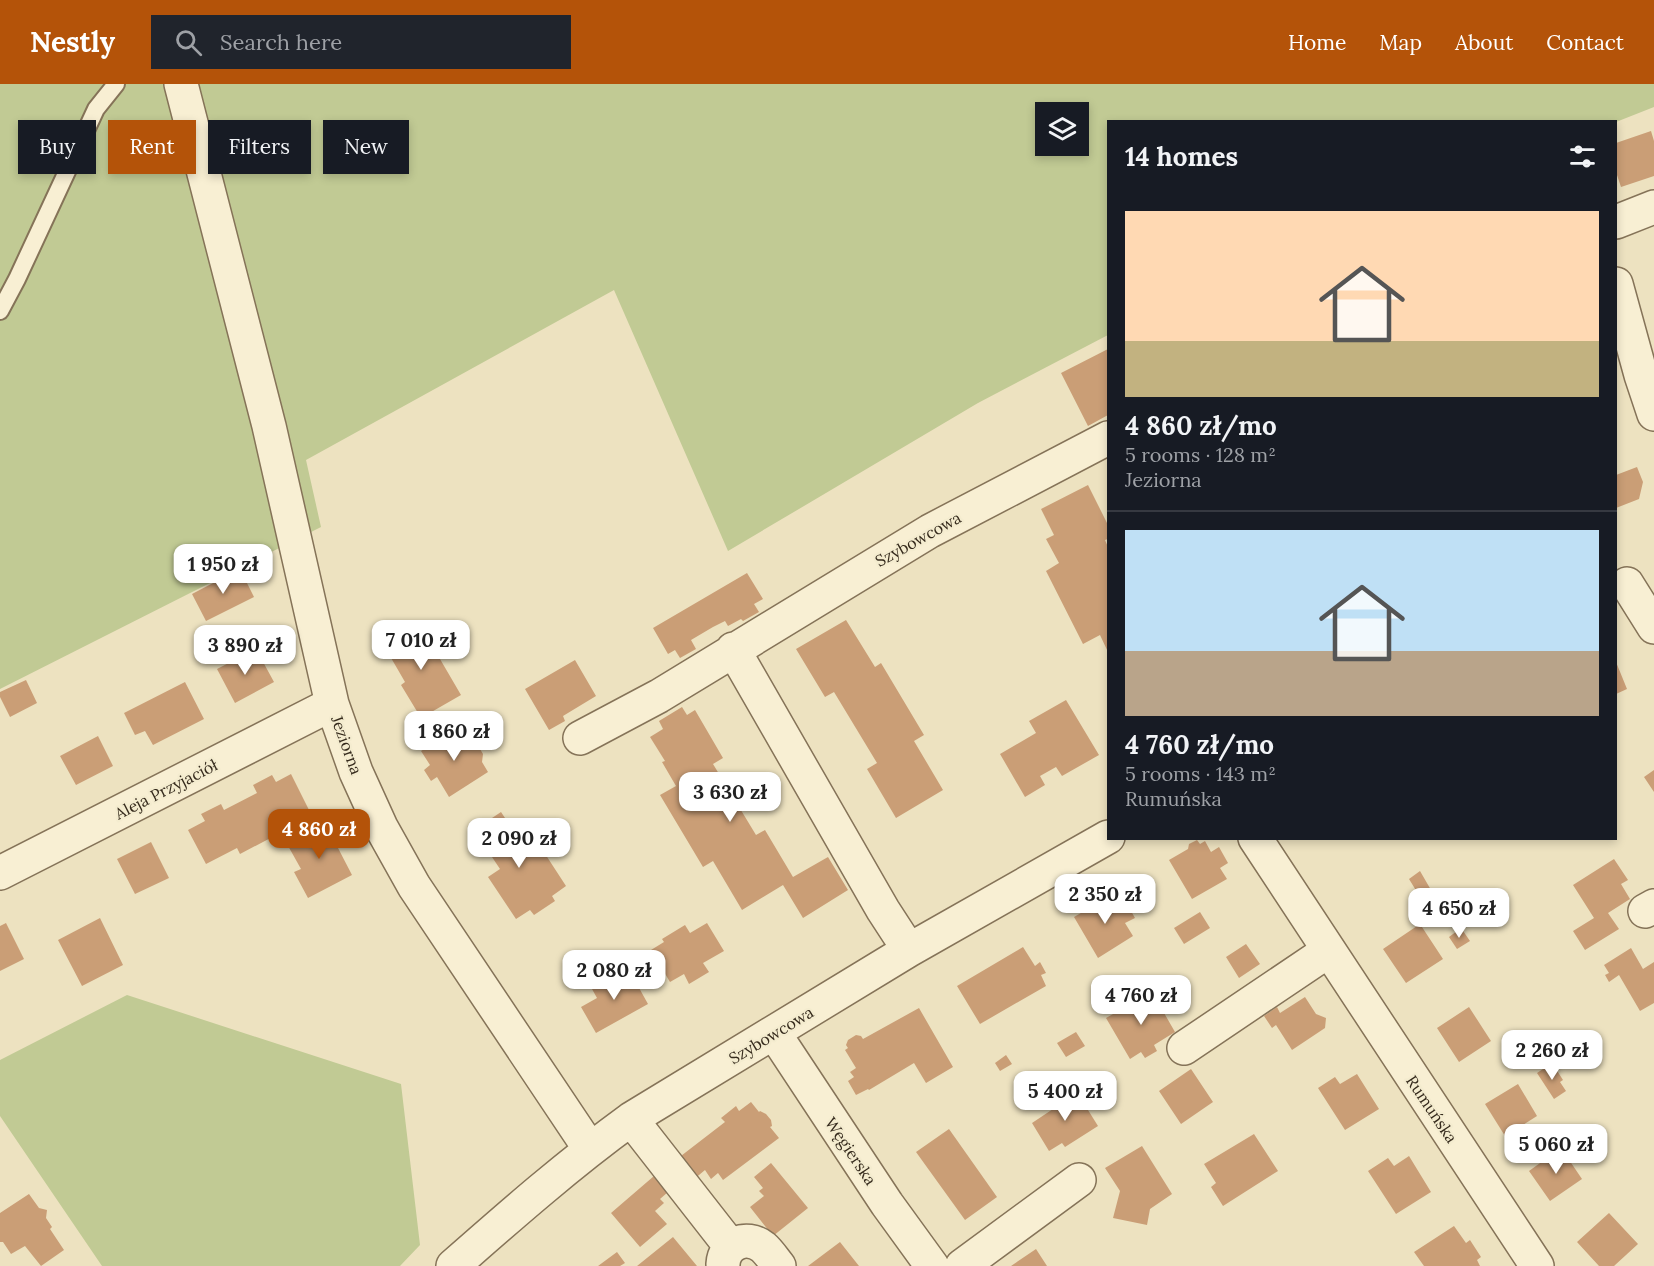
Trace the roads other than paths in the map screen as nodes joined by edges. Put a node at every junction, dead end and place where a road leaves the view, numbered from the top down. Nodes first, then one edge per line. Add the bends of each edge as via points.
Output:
1 (116, 84) edge
2 (181, 84) edge
3 (1654, 207) edge
4 (1617, 222) edge
5 (1617, 288) edge
6 (0, 311) edge
7 (1654, 414) edge
8 (1107, 439) edge
9 (1632, 582) edge
10 (1654, 627) edge
11 (733, 649) junction
12 (332, 704) junction
13 (580, 738) dead end
14 (1107, 838) edge
15 (1256, 840) edge
16 (0, 873) edge
17 (909, 950) junction
18 (1328, 951) junction
19 (774, 1033) junction
20 (1184, 1048) dead end
21 (632, 1119) junction
22 (590, 1149) junction
23 (1079, 1180) dead end
24 (727, 1256) edge
25 (453, 1266) edge
26 (779, 1266) edge
27 (932, 1266) edge
28 (962, 1266) edge
29 (1537, 1266) edge

1 - 6 lane via 96,109
2 - 12 street, Jeziorna via 269,426
3 - 4 street
5 - 7 street
8 - 11 street, Szybowcowa via 930,531
9 - 10 street
11 - 13 street, Szybowcowa via 659,696
11 - 17 street
12 - 16 street, Aleja Przyjaciół
12 - 22 street, Jeziorna via 356,772 414,886
14 - 17 street, Szybowcowa
15 - 18 street, Rumuńska
17 - 19 street, Szybowcowa
18 - 20 street
18 - 29 street, Rumuńska
19 - 21 street, Szybowcowa
19 - 27 street, Węgierska
21 - 22 street, Szybowcowa
21 - 24 street
22 - 25 street, Szybowcowa
23 - 28 street
24 - 26 street via 745,1241 753,1242

